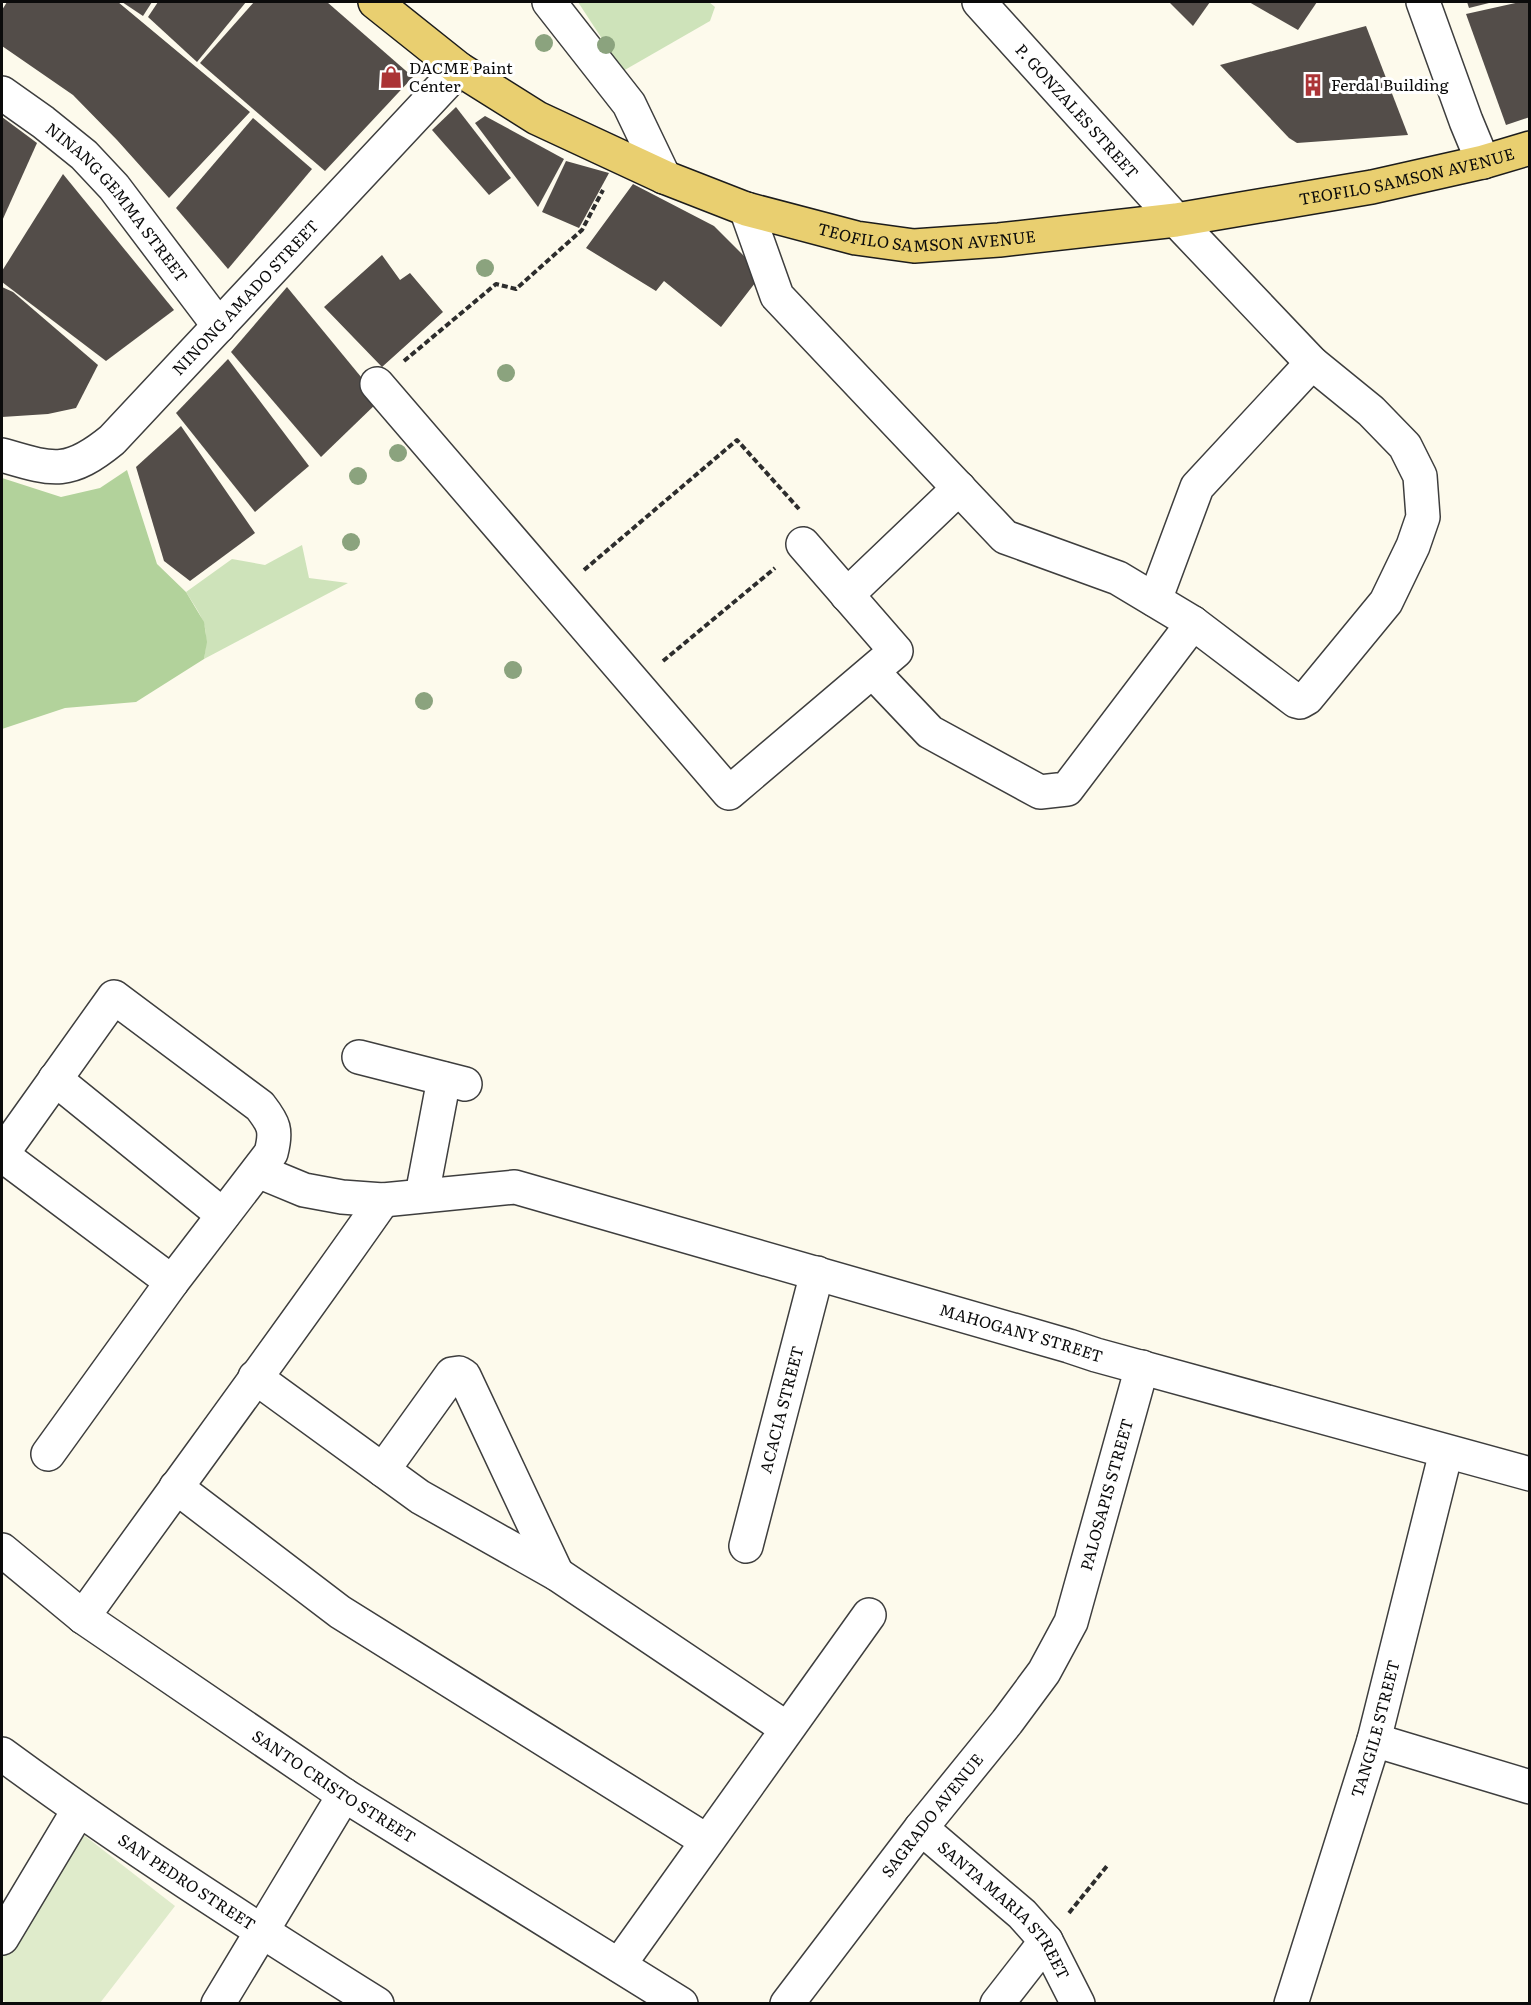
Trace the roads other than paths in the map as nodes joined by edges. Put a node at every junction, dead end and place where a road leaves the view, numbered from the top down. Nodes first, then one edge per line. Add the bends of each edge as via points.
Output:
1 (375, 2) edge
2 (549, 2) edge
3 (979, 2) edge
4 (1423, 2) edge
5 (459, 69) junction
6 (2, 93) edge
7 (1530, 148) edge
8 (1483, 162) junction
9 (664, 177) junction
10 (746, 209) junction
11 (1176, 220) junction
12 (219, 326) junction
13 (1312, 363) junction
14 (377, 384) road end
15 (2, 455) edge
16 (959, 488) junction
17 (803, 544) road end
18 (847, 595) junction
19 (1155, 600) junction
20 (1193, 622) junction
21 (873, 672) junction
22 (359, 1057) dead end
23 (55, 1079) junction
24 (2, 1155) edge
25 (258, 1171) junction
26 (422, 1195) junction
27 (383, 1200) junction
28 (223, 1215) junction
29 (817, 1273) junction
30 (172, 1282) junction
31 (1142, 1367) junction
32 (255, 1377) junction
33 (1446, 1452) junction
34 (48, 1454) dead end
35 (383, 1470) junction
36 (1530, 1474) edge
37 (176, 1487) junction
38 (746, 1546) dead end
39 (2, 1550) edge
40 (557, 1574) junction
41 (869, 1615) dead end
42 (83, 1617) junction
43 (1071, 1622) joint
44 (786, 1728) junction
45 (1374, 1740) junction
46 (2, 1754) edge
47 (1530, 1787) edge
48 (344, 1795) junction
49 (78, 1811) junction
50 (921, 1827) junction
51 (707, 1841) junction
52 (262, 1932) junction
53 (2, 1938) edge
54 (1046, 1941) junction
55 (619, 1965) junction
56 (218, 2004) edge
57 (377, 2004) edge
58 (681, 2004) edge
59 (787, 2004) edge
60 (998, 2004) edge
61 (1078, 2004) edge
62 (1292, 2004) edge

1 - 5 main road, TEOFILO SAMSON AVENUE
2 - 9 street via 629,104
3 - 11 street, P. GONZALES STREET
4 - 8 street
5 - 9 main road, TEOFILO SAMSON AVENUE via 537,118
5 - 12 street, NINONG AMADO STREET
6 - 12 street, NINANG GEMMA STREET via 84,155 114,187
7 - 8 main road, TEOFILO SAMSON AVENUE
8 - 11 main road, TEOFILO SAMSON AVENUE via 1372,187
9 - 10 main road, TEOFILO SAMSON AVENUE
10 - 11 main road, TEOFILO SAMSON AVENUE via 855,238 914,246
10 - 16 street via 777,296
11 - 13 street, P. GONZALES STREET
12 - 15 street, NINONG AMADO STREET via 112,440 81,462 61,467 38,466
13 - 19 street via 1197,487
13 - 20 street, P. GONZALES STREET via 1371,411 1405,446 1419,476 1423,517 1413,546 1386,602 1300,702
14 - 21 street via 729,793
16 - 18 street
16 - 19 street via 1005,537 1118,578
17 - 18 street
18 - 21 street via 896,651
19 - 20 street
20 - 21 street via 1067,789 1040,792 930,732
22 - 26 street via 455,1081
23 - 24 street
23 - 25 street via 114,997 260,1106 271,1120 275,1137 271,1153
23 - 28 street
24 - 30 street
25 - 27 street via 304,1190
25 - 28 street
26 - 27 street
26 - 29 street, MAHOGANY STREET via 515,1186
27 - 32 street
28 - 30 street
29 - 31 street, MAHOGANY STREET
29 - 38 street, ACACIA STREET
30 - 34 street
31 - 33 street, MAHOGANY STREET
31 - 43 street, PALOSAPIS STREET
32 - 35 street
32 - 37 street
33 - 36 street, MAHOGANY STREET
33 - 45 street, TANGILE STREET
35 - 40 street via 420,1497
35 - 40 street via 452,1374 459,1373 464,1376
37 - 42 street
37 - 51 street via 340,1611
39 - 42 street, SANTO CRISTO STREET
40 - 44 street
41 - 44 street
42 - 48 street, SANTO CRISTO STREET
43 - 50 street, SAGRADO AVENUE via 1038,1680
44 - 51 street
45 - 47 street
45 - 62 street, TANGILE STREET
46 - 49 street, SAN PEDRO STREET
48 - 52 street
48 - 55 street, SANTO CRISTO STREET
49 - 52 street, SAN PEDRO STREET
49 - 53 street
50 - 54 street, SANTA MARIA STREET via 1022,1914
50 - 59 street, SAGRADO AVENUE
51 - 55 street
52 - 56 street
52 - 57 street, SAN PEDRO STREET
54 - 60 street
54 - 61 street, SANTA MARIA STREET
55 - 58 street, SANTO CRISTO STREET

